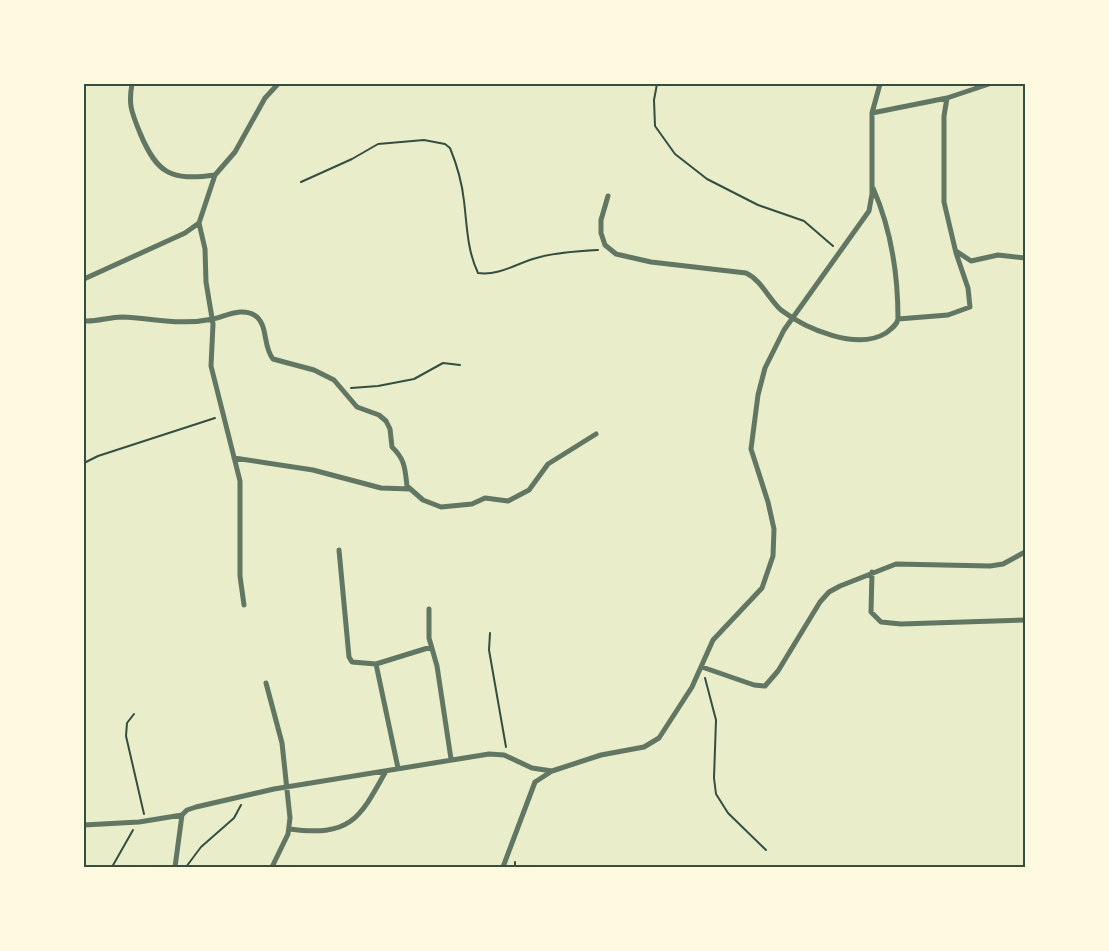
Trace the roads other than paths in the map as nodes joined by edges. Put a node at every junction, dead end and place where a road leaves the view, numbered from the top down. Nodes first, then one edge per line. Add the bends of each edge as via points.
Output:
1 (132, 84) edge
2 (278, 84) edge
3 (880, 84) edge
4 (990, 84) edge
5 (947, 98) junction
6 (872, 114) junction
7 (215, 175) junction
8 (873, 187) junction
9 (608, 196) dead end
10 (199, 222) junction
11 (955, 250) junction
12 (1025, 258) edge
13 (84, 279) edge
14 (793, 318) junction
15 (213, 319) junction
16 (898, 319) junction
17 (84, 321) edge
18 (596, 434) dead end
19 (234, 458) junction
20 (410, 489) junction
21 (339, 550) dead end
22 (1025, 552) edge
23 (872, 572) junction
24 (244, 605) dead end
25 (429, 609) dead end
26 (1025, 620) edge
27 (431, 647) junction
28 (376, 664) junction
29 (702, 668) junction
30 (266, 683) dead end
31 (451, 759) junction
32 (398, 768) junction
33 (552, 770) junction
34 (386, 771) junction
35 (287, 787) junction
36 (182, 815) junction
37 (84, 825) edge
38 (289, 829) junction
39 (175, 867) edge
40 (272, 867) edge
41 (503, 867) edge

1 - 7 street via 130,108 155,164 168,173 181,176
2 - 7 street via 265,98 235,152
3 - 6 street
4 - 5 street
5 - 6 street
5 - 11 street via 944,202
6 - 8 street
7 - 10 street
8 - 14 street via 869,211
8 - 16 street via 889,235 898,287
9 - 14 street via 600,233 610,250 651,262 746,273
10 - 13 street via 185,233
10 - 15 street
11 - 12 street via 971,261 998,255
11 - 16 street via 968,288 970,308 948,315
14 - 16 street via 816,329 866,340 886,332
14 - 29 street via 765,368 752,439 752,456 773,522 772,556 762,588 713,640
15 - 17 street via 168,322 122,317
15 - 19 street via 211,366
15 - 20 street via 231,313 252,314 263,328 266,346 273,359 328,376 357,407 380,415 389,425 392,447 403,459
18 - 20 street via 548,464 529,490 508,501 485,498 472,504 441,508 423,500
19 - 20 street via 313,470 381,488
19 - 24 street via 241,490 239,558
21 - 28 street via 349,657 354,663
22 - 23 street via 1003,564 990,566 907,563
23 - 26 street via 871,612 881,622
23 - 29 street via 825,596 767,685 754,685
25 - 27 street
27 - 28 street
27 - 31 street
28 - 32 street
29 - 33 street via 663,732 650,744
30 - 35 street via 279,726
31 - 32 street
31 - 33 street via 488,754 508,757 532,768
32 - 34 street
33 - 41 street via 539,778 531,789
34 - 35 street
34 - 38 street via 368,805 348,823 321,832
35 - 36 street via 189,809
35 - 38 street
36 - 37 street via 140,822
36 - 39 street
38 - 40 street

